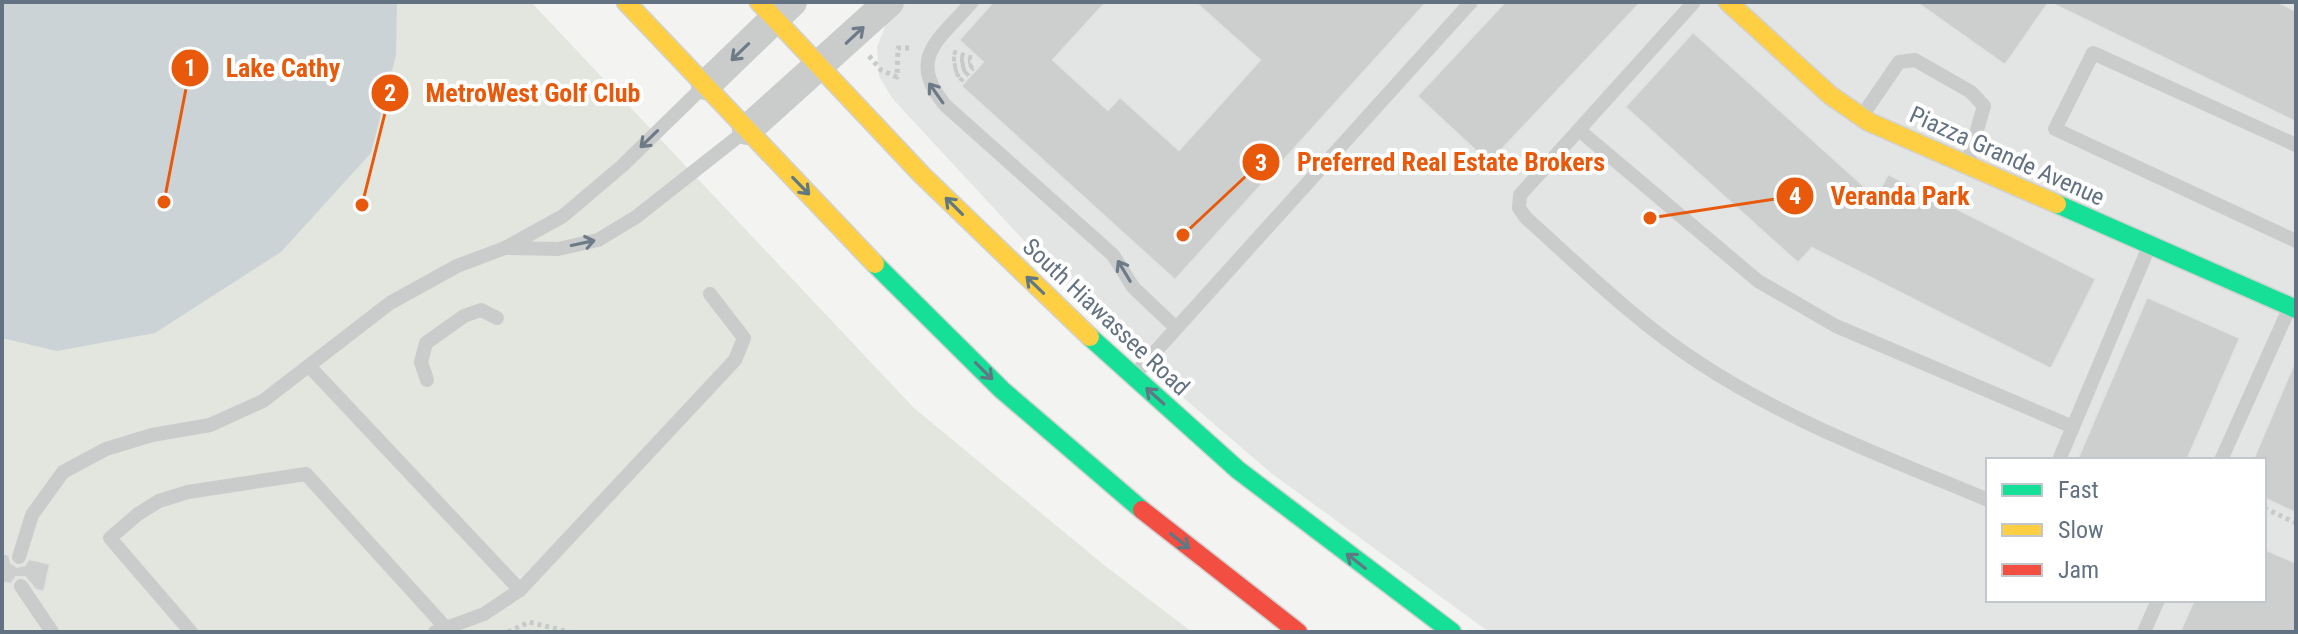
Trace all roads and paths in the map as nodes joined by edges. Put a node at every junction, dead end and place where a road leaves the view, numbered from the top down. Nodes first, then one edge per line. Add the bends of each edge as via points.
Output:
1 (626, 2) edge
2 (889, 2) edge
3 (972, 2) edge
4 (1471, 2) edge
5 (1694, 2) edge
6 (1728, 2) edge
7 (775, 7) edge
8 (956, 45) dead end
9 (972, 62) junction
10 (820, 67) junction
11 (955, 68) junction
12 (706, 85) junction
13 (1861, 117) junction
14 (747, 130) junction
15 (1579, 130) junction
16 (2296, 145) edge
17 (1967, 164) junction
18 (2296, 241) edge
19 (2150, 245) junction
20 (505, 248) junction
21 (710, 294) dead end
22 (2294, 304) edge
23 (497, 318) dead end
24 (1176, 328) junction
25 (309, 366) junction
26 (1133, 376) junction
27 (427, 380) dead end
28 (2073, 427) junction
29 (2060, 458) edge
30 (2222, 458) edge
31 (1986, 499) edge
32 (2266, 509) edge
33 (2296, 523) edge
34 (19, 557) dead end
35 (21, 586) dead end
36 (520, 590) junction
37 (2157, 602) edge
38 (440, 630) edge
39 (52, 632) edge
40 (191, 632) edge
41 (508, 632) edge
42 (569, 632) edge
43 (1298, 632) edge
44 (1452, 632) edge
45 (2144, 632) edge

1 - 12 street
10 -> 2 street
24 -> 3 lane via 1133,287 1113,255 933,89 926,72 928,57
4 - 24 lane
5 - 15 lane
6 - 13 street, Piazza Grande Avenue
7 - 10 street, South Hiawassee Road
7 -> 12 street
8 - 9 path
9 - 11 path
9 - 11 path
9 - 11 path
10 - 14 street
26 -> 10 street, South Hiawassee Road via 922,175
12 - 14 street
12 -> 20 lane via 563,216
13 - 17 street, Piazza Grande Avenue
13 - 17 lane via 1899,62 1915,60 1971,92 1984,106
20 -> 14 lane via 558,249 598,240 636,217
14 -> 43 street via 1003,390 1175,538
15 - 28 lane via 1758,281 1836,326
15 - 31 lane via 1520,195 1519,208 1526,218 1641,320 1735,386
16 - 18 lane via 2093,53 2055,129
17 - 19 street, Piazza Grande Avenue
19 - 22 street, Piazza Grande Avenue
19 - 28 lane
20 - 25 lane via 457,266 390,303
21 - 36 lane via 744,338 735,360
22 - 30 lane
23 - 27 lane via 481,310 426,343 421,362
24 - 26 lane
25 - 34 lane via 263,401 210,425 106,449 63,472 32,515
25 - 36 lane
44 -> 26 street, South Hiawassee Road via 1238,470
28 - 29 lane
32 - 33 path
35 - 39 lane
36 - 38 lane via 484,614
37 - 45 lane
38 - 40 lane via 306,474 159,501 110,538
41 - 42 path via 529,622

